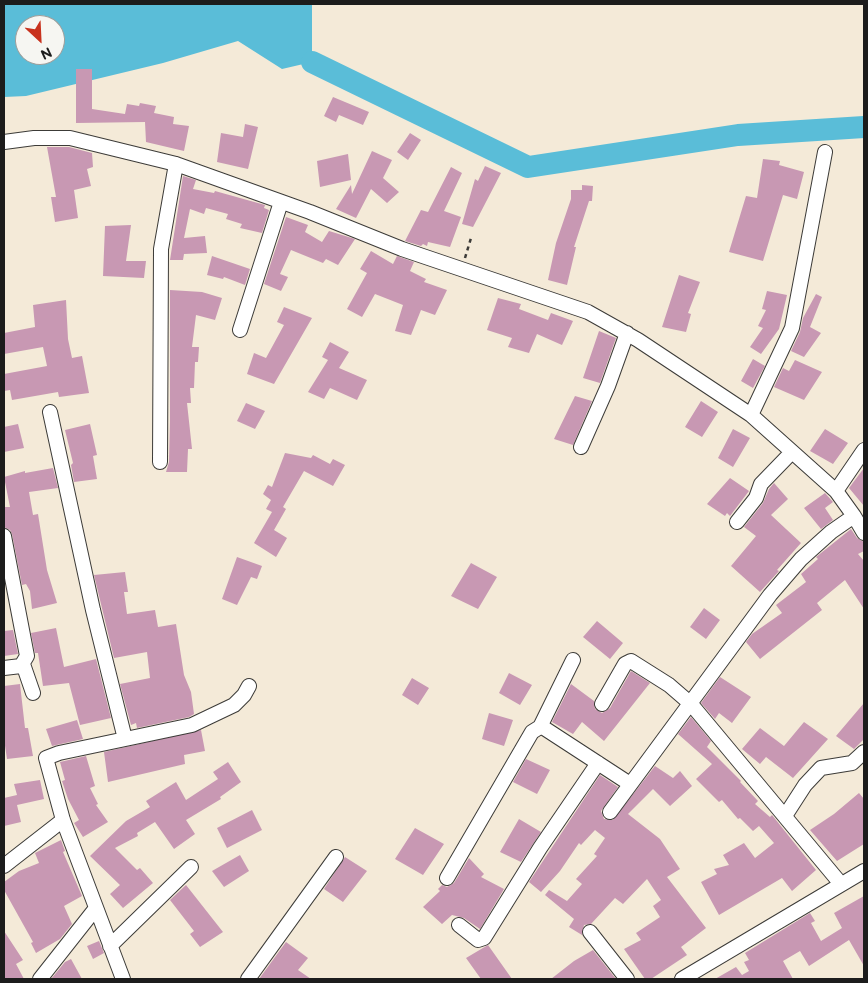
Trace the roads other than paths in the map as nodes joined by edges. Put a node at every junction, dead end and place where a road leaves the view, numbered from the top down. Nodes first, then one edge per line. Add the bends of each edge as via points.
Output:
1 (4, 142) edge
2 (824, 152) dead end
3 (176, 164) junction
4 (281, 202) junction
5 (240, 330) dead end
6 (627, 333) junction
7 (50, 412) dead end
8 (751, 415) junction
9 (581, 447) dead end
10 (864, 450) edge
11 (792, 452) junction
12 (160, 462) dead end
13 (836, 491) junction
14 (854, 516) junction
15 (738, 522) dead end
16 (864, 533) edge
17 (4, 536) edge
18 (573, 660) dead end
19 (23, 664) junction
20 (4, 668) edge
21 (249, 686) dead end
22 (33, 693) dead end
23 (602, 704) dead end
24 (690, 704) junction
25 (540, 727) junction
26 (125, 739) junction
27 (864, 752) edge
28 (598, 764) junction
29 (630, 784) junction
30 (610, 812) dead end
31 (785, 816) junction
32 (63, 820) junction
33 (336, 857) dead end
34 (4, 866) edge
35 (191, 867) dead end
36 (864, 871) edge
37 (447, 878) dead end
38 (841, 884) junction
39 (96, 908) junction
40 (459, 925) dead end
41 (590, 932) dead end
42 (110, 946) junction
43 (40, 979) edge
44 (123, 979) edge
45 (248, 979) edge
46 (627, 979) edge
47 (682, 979) edge

1 - 3 street via 70,138
2 - 8 street via 792,328
3 - 4 street
3 - 12 street via 161,249
4 - 5 street
4 - 6 street via 385,242 588,312
6 - 8 street
6 - 9 street
7 - 26 street
8 - 11 street
10 - 13 street
11 - 13 street
11 - 15 street via 762,484
13 - 14 street
14 - 16 street
14 - 24 street via 826,536 790,572
17 - 19 street via 24,633 27,656
18 - 25 street
19 - 20 street
19 - 22 street
21 - 26 street via 234,705 218,714 192,724
23 - 24 street via 625,664 631,661 662,679
24 - 29 street
24 - 31 street
25 - 28 street
25 - 37 street via 532,732
26 - 32 street via 47,757
27 - 31 street via 852,763 821,768 805,785
28 - 29 street
28 - 40 street via 484,938 478,940
29 - 30 street
31 - 38 street
32 - 34 street
32 - 39 street
33 - 45 street
35 - 42 street
36 - 38 street
38 - 47 street
39 - 42 street
39 - 43 street
41 - 46 street
42 - 44 street

